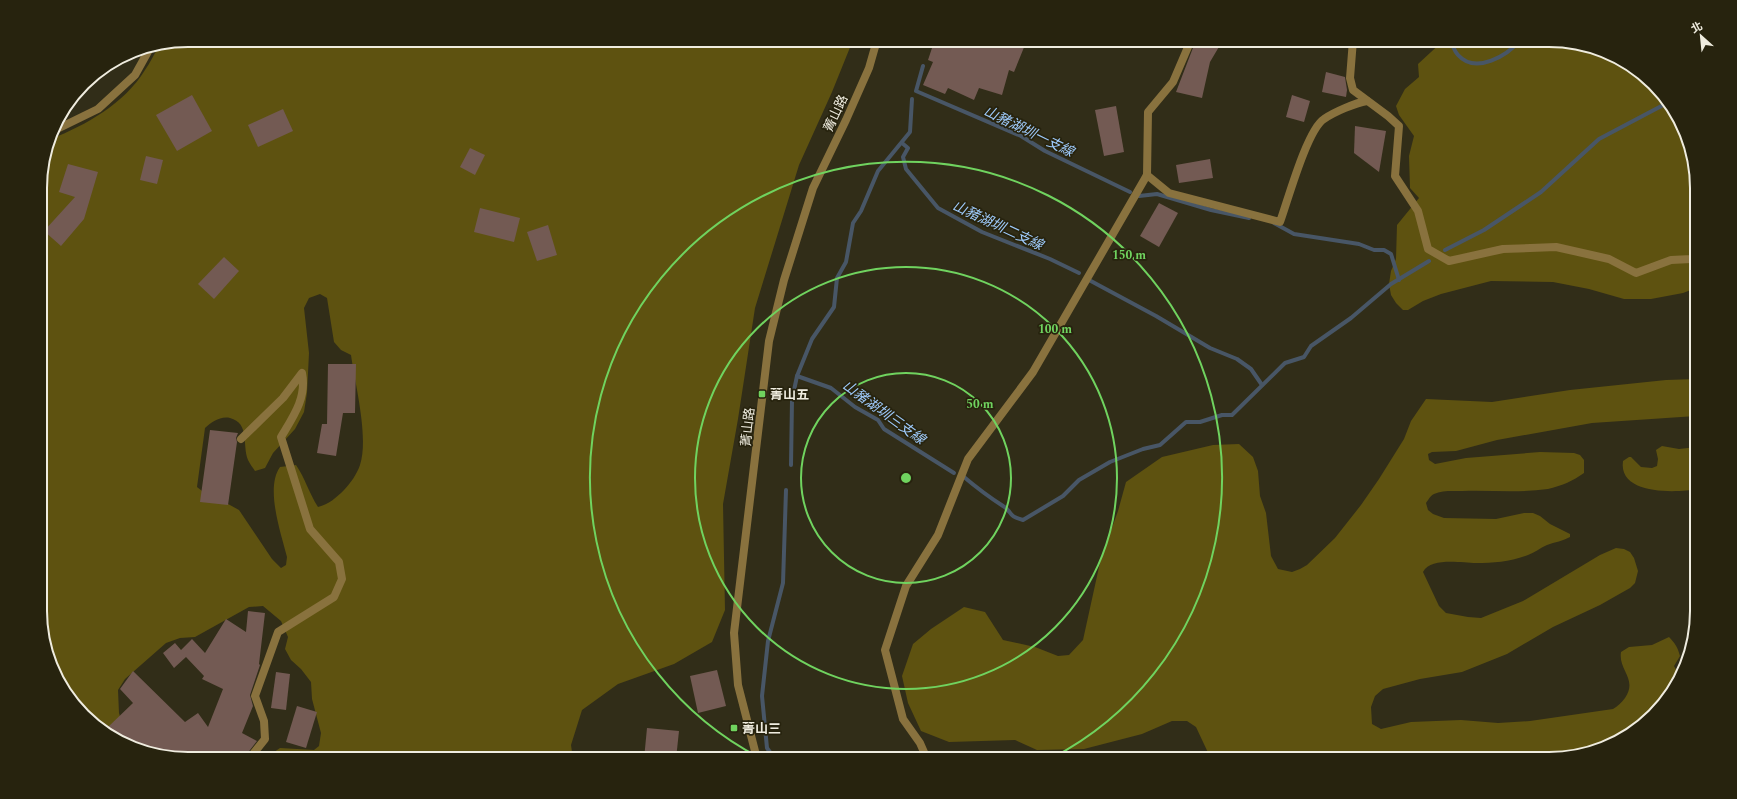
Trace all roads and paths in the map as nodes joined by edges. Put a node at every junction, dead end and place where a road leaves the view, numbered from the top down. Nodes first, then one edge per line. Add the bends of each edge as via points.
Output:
1 (875, 47) edge
2 (1188, 47) edge
3 (1352, 47) edge
4 (147, 53) edge
5 (1367, 101) junction
6 (62, 127) edge
7 (1147, 175) junction
8 (1690, 259) edge
9 (241, 439) dead end
10 (255, 752) edge
11 (755, 752) edge
12 (924, 752) edge

1 - 11 street, 菁山路 via 863,81 813,188 784,280 769,342 734,633 738,684
2 - 7 street via 1173,82 1148,112
3 - 5 street via 1350,78 1353,90
4 - 6 street via 135,75 98,109
5 - 7 street via 1323,119 1307,143 1280,222 1169,193
5 - 8 street via 1399,126 1395,176 1418,211 1428,249 1449,260 1503,249 1556,247 1609,259 1636,273 1671,260
7 - 12 street via 1033,372 968,459 938,535 906,586 885,650 904,719
9 - 10 street via 283,398 302,373 304,385 298,408 281,437 310,529 339,562 342,579 334,597 278,632 255,696 264,721 265,740

